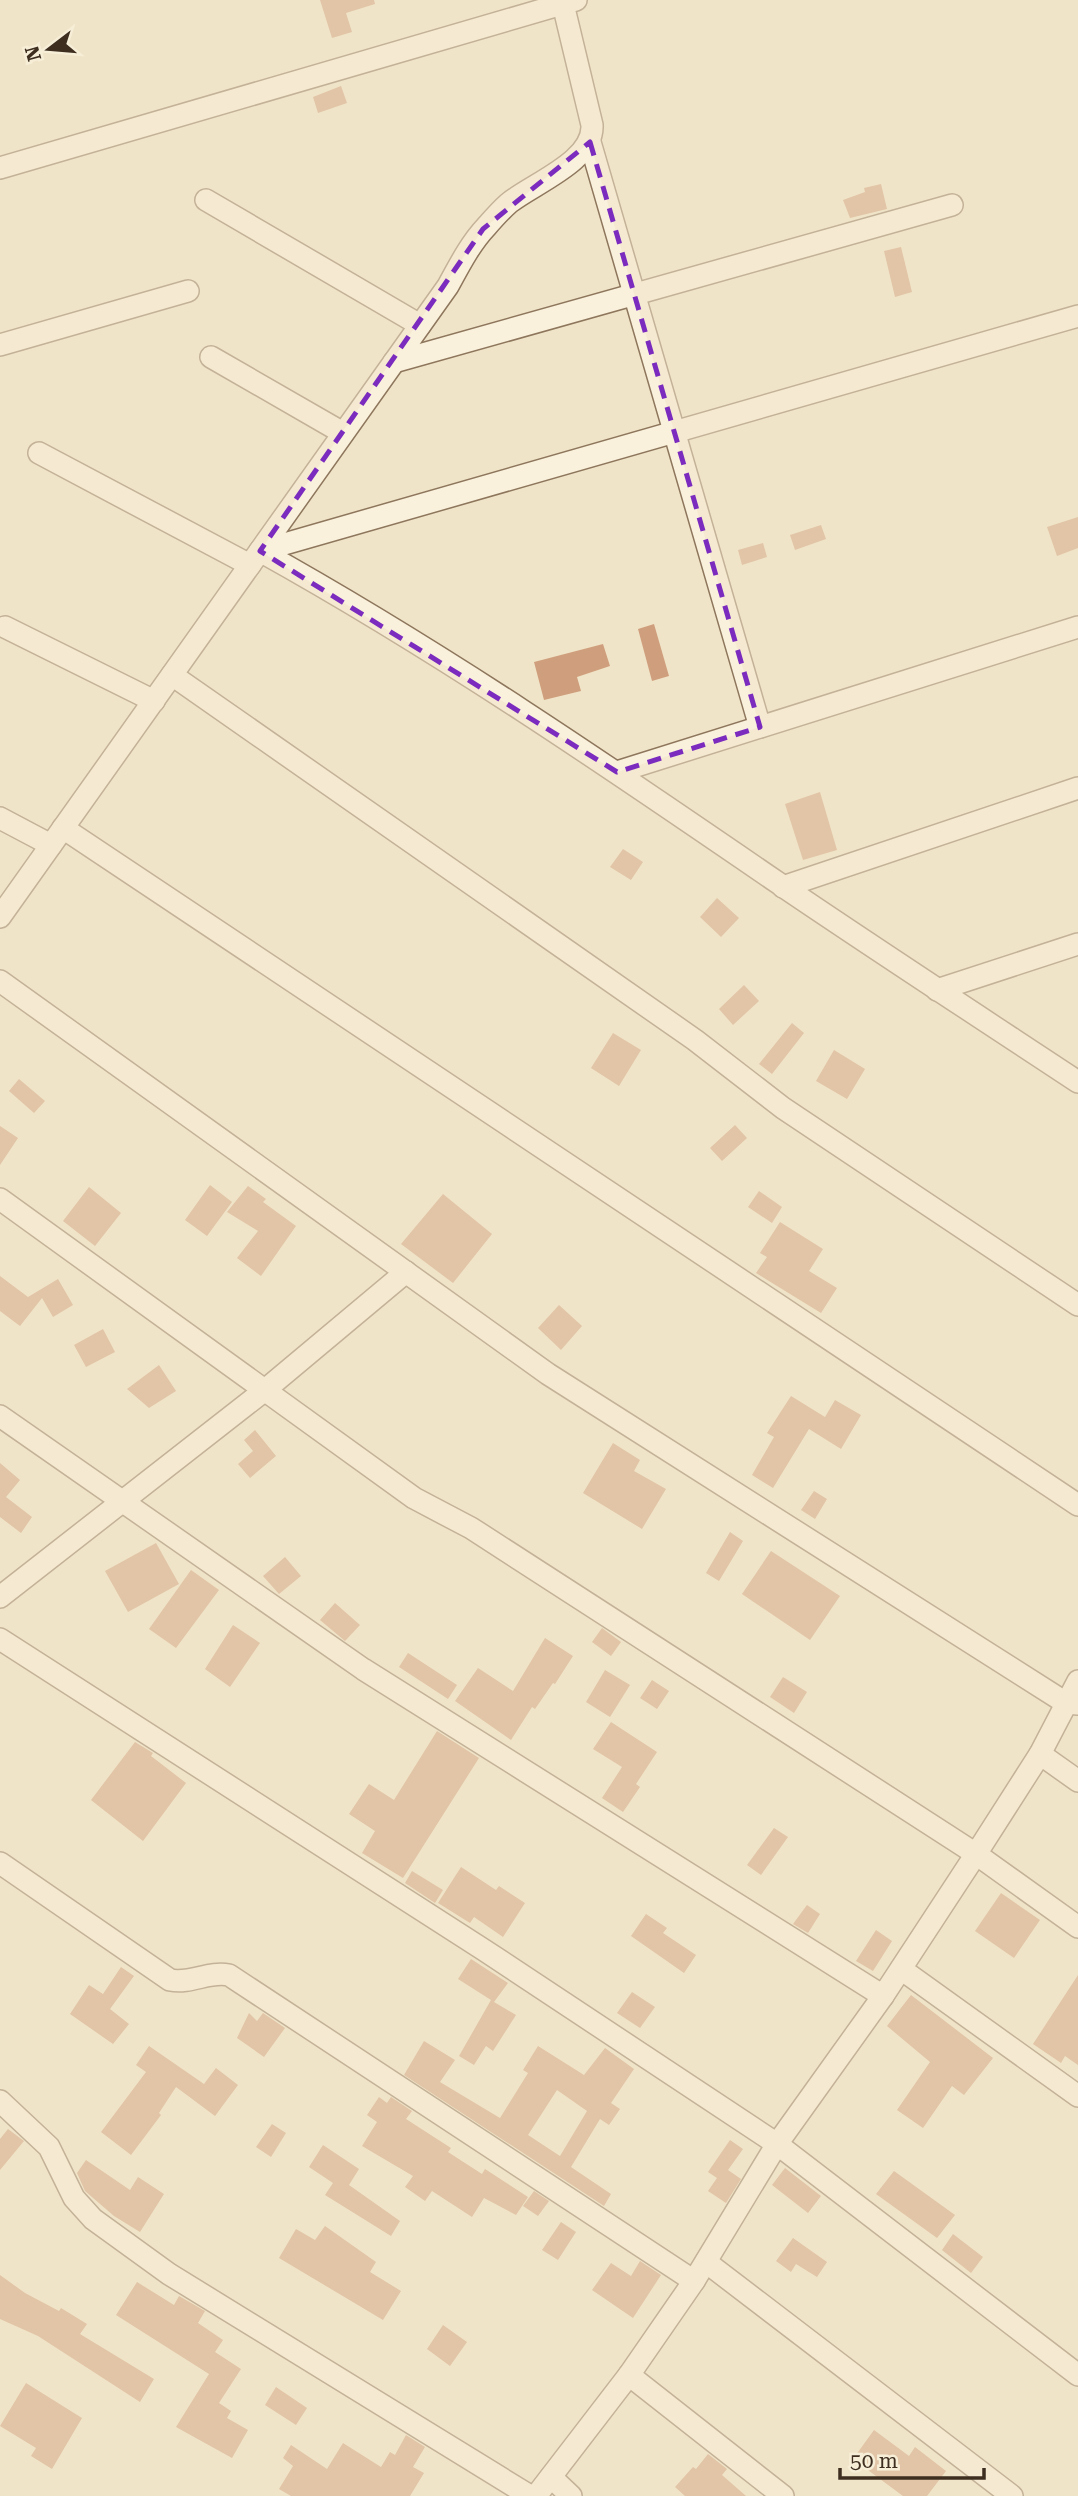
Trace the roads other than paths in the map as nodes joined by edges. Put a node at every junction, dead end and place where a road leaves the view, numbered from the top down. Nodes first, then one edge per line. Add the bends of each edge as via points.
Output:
1 (569, 2) edge
2 (590, 142) junction
3 (0, 168) edge
4 (205, 200) dead end
5 (952, 205) dead end
6 (188, 291) dead end
7 (636, 294) junction
8 (1078, 317) edge
9 (420, 325) junction
10 (1, 342) edge
11 (211, 357) dead end
12 (394, 362) junction
13 (674, 432) junction
14 (343, 433) junction
15 (39, 453) dead end
16 (255, 558) junction
17 (5, 627) dead end
18 (1078, 627) edge
19 (172, 675) junction
20 (154, 701) junction
21 (760, 727) junction
22 (617, 772) junction
23 (1078, 788) edge
24 (0, 818) edge
25 (57, 837) junction
26 (783, 887) junction
27 (0, 917) edge
28 (1078, 944) edge
29 (0, 981) edge
30 (937, 990) junction
31 (1078, 1083) edge
32 (0, 1199) edge
33 (406, 1272) junction
34 (1078, 1305) edge
35 (265, 1390) junction
36 (0, 1416) edge
37 (123, 1500) junction
38 (1078, 1505) edge
39 (0, 1597) edge
40 (0, 1639) edge
41 (1078, 1681) edge
42 (1072, 1704) edge
43 (1040, 1754) junction
44 (1078, 1781) edge
45 (976, 1854) junction
46 (0, 1863) edge
47 (1078, 1927) edge
48 (901, 1969) junction
49 (883, 1996) junction
50 (1078, 2096) edge
51 (0, 2101) edge
52 (777, 2144) junction
53 (706, 2262) junction
54 (694, 2281) junction
55 (629, 2375) junction
56 (1078, 2375) edge
57 (551, 2477) junction
58 (530, 2496) edge
59 (536, 2496) edge
60 (571, 2496) edge
61 (783, 2496) edge
62 (1012, 2496) edge

1 - 2 street via 592,125
1 - 3 street
2 - 7 street
2 - 9 street via 565,166 508,204 483,229
4 - 9 street
5 - 7 street
6 - 10 street
7 - 12 street
7 - 13 street
8 - 13 street
9 - 12 street
11 - 14 street
12 - 14 street
13 - 16 street
13 - 21 street
14 - 16 street
15 - 16 street
16 - 19 street
16 - 22 street via 326,587
17 - 20 street
18 - 21 street
19 - 20 street
19 - 34 street via 683,1032 783,1108
20 - 25 street
21 - 22 street
22 - 26 street
23 - 26 street
24 - 25 street
25 - 27 street
25 - 38 street
26 - 30 street
28 - 30 street
29 - 33 street
30 - 31 street
32 - 35 street
33 - 35 street
33 - 42 street via 548,1374
35 - 37 street
35 - 45 street via 414,1498 471,1528
36 - 37 street
37 - 39 street
37 - 49 street via 363,1669
40 - 52 street
41 - 42 street
42 - 43 street
43 - 44 street
43 - 45 street
45 - 47 street
45 - 48 street
46 - 54 street via 170,1980 182,1983 214,1972 229,1975
48 - 49 street
48 - 50 street
49 - 52 street
51 - 58 street via 49,2147 74,2198 93,2219 169,2274
52 - 53 street
52 - 56 street
53 - 54 street
53 - 62 street
54 - 55 street
55 - 57 street
55 - 61 street
57 - 59 street
57 - 60 street

